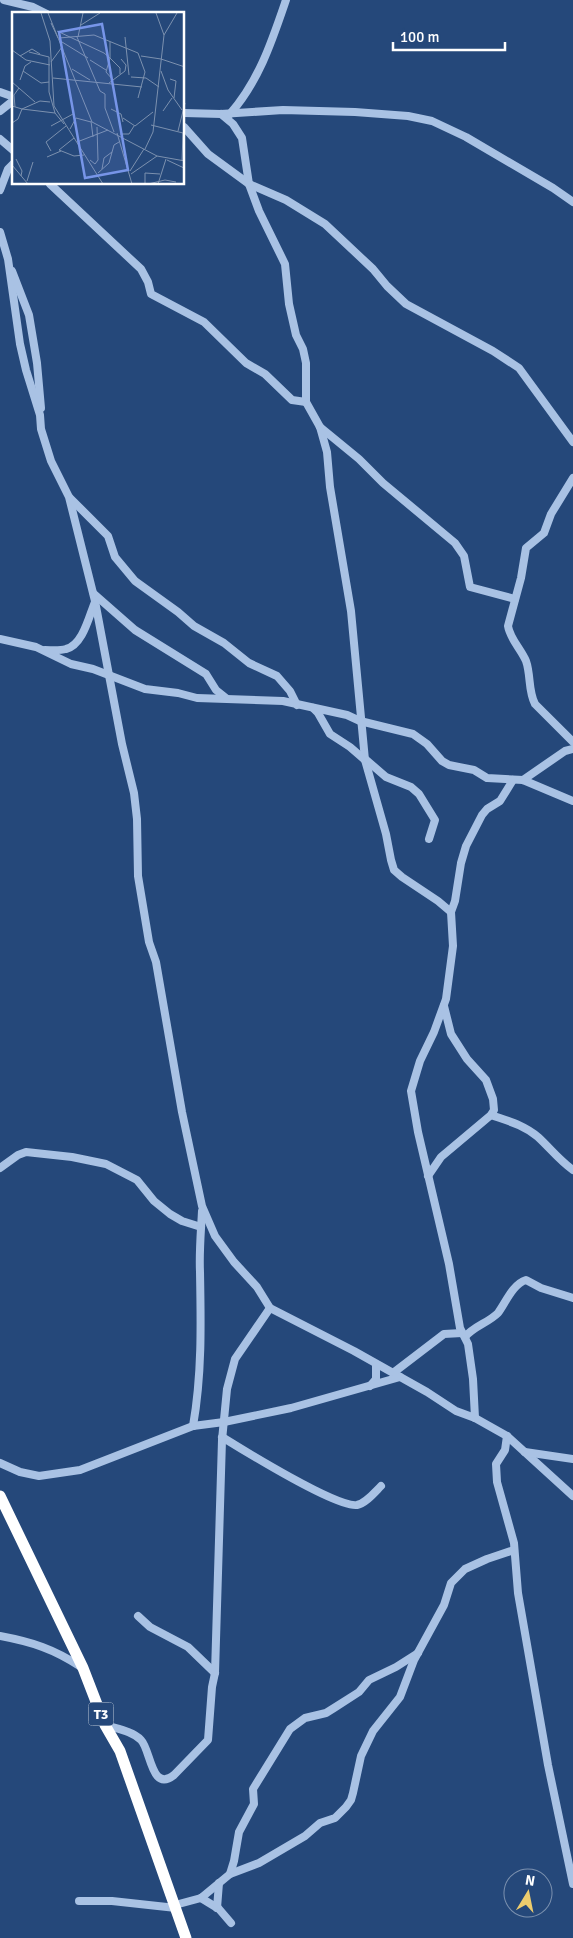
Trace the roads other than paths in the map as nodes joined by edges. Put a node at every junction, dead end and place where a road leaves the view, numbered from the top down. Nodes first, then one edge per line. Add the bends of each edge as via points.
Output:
1 (4, 0) edge
2 (286, 0) edge
3 (43, 12) edge
4 (0, 92) edge
5 (12, 97) edge
6 (12, 100) edge
7 (0, 111) edge
8 (185, 113) edge
9 (220, 114) junction
10 (230, 114) junction
11 (185, 128) edge
12 (0, 140) edge
13 (12, 149) edge
14 (12, 165) edge
15 (249, 184) junction
16 (51, 185) edge
17 (0, 190) edge
18 (573, 202) edge
19 (0, 232) edge
20 (8, 259) junction
21 (306, 402) junction
22 (40, 415) junction
23 (320, 427) junction
24 (573, 442) edge
25 (573, 478) edge
26 (69, 497) junction
27 (95, 598) junction
28 (515, 599) junction
29 (0, 639) edge
30 (43, 650) junction
31 (108, 674) junction
32 (226, 698) junction
33 (359, 702) junction
34 (297, 705) junction
35 (313, 708) junction
36 (342, 713) junction
37 (360, 722) junction
38 (573, 742) edge
39 (573, 749) edge
40 (365, 759) junction
41 (513, 780) junction
42 (523, 780) junction
43 (573, 801) edge
44 (429, 839) dead end
45 (451, 912) junction
46 (444, 1006) junction
47 (491, 1116) junction
48 (0, 1168) edge
49 (573, 1170) edge
50 (428, 1176) junction
51 (202, 1206) junction
52 (201, 1227) junction
53 (573, 1298) edge
54 (270, 1308) junction
55 (464, 1335) junction
56 (376, 1365) junction
57 (396, 1375) junction
58 (370, 1386) junction
59 (475, 1418) junction
60 (224, 1422) junction
61 (193, 1426) junction
62 (507, 1436) junction
63 (222, 1437) junction
64 (525, 1452) junction
65 (573, 1459) edge
66 (0, 1463) edge
67 (381, 1486) dead end
68 (0, 1496) edge
69 (573, 1496) edge
70 (514, 1550) junction
71 (138, 1616) dead end
72 (0, 1636) edge
73 (419, 1652) junction
74 (83, 1668) junction
75 (215, 1673) junction
76 (105, 1725) junction
77 (230, 1874) junction
78 (219, 1883) junction
79 (573, 1884) edge
80 (201, 1898) junction
81 (79, 1901) dead end
82 (175, 1907) junction
83 (217, 1908) junction
84 (231, 1923) dead end
85 (186, 1938) edge

1 - 3 street
2 - 10 street via 252,86
4 - 5 street
6 - 7 street
8 - 9 street
9 - 10 street
9 - 15 street via 233,124 242,138
10 - 18 street via 283,110 356,112 432,121 466,136
11 - 15 street via 208,154
12 - 13 street
14 - 17 street
15 - 21 street via 285,264 289,304 306,363
15 - 24 street via 286,200 325,224 406,304 519,368
16 - 21 street via 141,269 151,294 204,322 246,363 265,374 292,400
19 - 20 street
20 - 22 street via 22,352
20 - 22 street via 29,315 39,379
21 - 23 street
22 - 26 street via 50,461
23 - 28 street via 455,543 464,556 470,587
23 - 33 street via 327,452 348,592
25 - 28 street via 551,514 544,533 526,548
26 - 27 street
26 - 34 street via 105,532 125,572 194,626 224,643 249,663 277,676
27 - 30 street via 79,640 73,646 64,650
27 - 31 street
27 - 32 street via 136,630 206,674 216,690
28 - 38 street via 510,612 509,632 526,660 532,697 542,712
29 - 30 street
30 - 31 street via 70,664
31 - 32 street via 145,689 197,698
31 - 51 street via 134,793 138,876 149,942 156,962
32 - 34 street via 283,701
33 - 36 street
33 - 37 street
34 - 35 street
35 - 36 street
35 - 40 street via 330,734
36 - 37 street
37 - 40 street
37 - 41 street via 413,734 449,765 474,770 487,778
39 - 42 street via 565,751
40 - 44 street via 386,777 411,787 418,794 435,820
40 - 45 street via 394,870
41 - 42 street
41 - 45 street via 500,801 487,809 466,846
42 - 43 street
45 - 46 street via 453,946
46 - 47 street via 454,1040 489,1086 494,1106
46 - 50 street via 411,1091
47 - 49 street via 519,1124
47 - 50 street via 440,1157
48 - 52 street via 26,1152 106,1164 137,1180 170,1214
50 - 55 street
51 - 52 street
51 - 54 street via 215,1236
52 - 61 street via 201,1344
53 - 55 street via 523,1281 517,1284 494,1316
54 - 56 street
54 - 60 street via 234,1362
55 - 57 street via 444,1334
55 - 59 street via 471,1365
56 - 57 street
56 - 58 street via 376,1379
57 - 58 street
57 - 59 street via 456,1411
58 - 60 street via 317,1402
59 - 62 street
60 - 61 street
60 - 63 street
61 - 66 street via 93,1467 59,1474 33,1475
62 - 64 street
62 - 70 street via 495,1471
63 - 67 street via 339,1501 357,1505
63 - 75 street
64 - 65 street
64 - 69 street
68 - 74 highway, T3
70 - 73 street via 472,1566 456,1576
70 - 79 street via 518,1592 548,1764
71 - 75 street via 150,1627 188,1647
72 - 74 street via 53,1650
73 - 77 street via 400,1697 373,1730 361,1756 351,1800 346,1807 335,1818 320,1823 305,1836 259,1863
73 - 77 street via 369,1680 359,1692 326,1713 304,1718 290,1730 253,1789 254,1804 238,1832
74 - 76 highway, T3
75 - 76 street via 208,1740 171,1777 157,1776 142,1741 123,1730
76 - 82 highway, T3 via 126,1764
77 - 78 street
78 - 80 street
78 - 83 street
80 - 82 street
80 - 83 street
81 - 82 street
82 - 85 highway, T3
83 - 84 street

